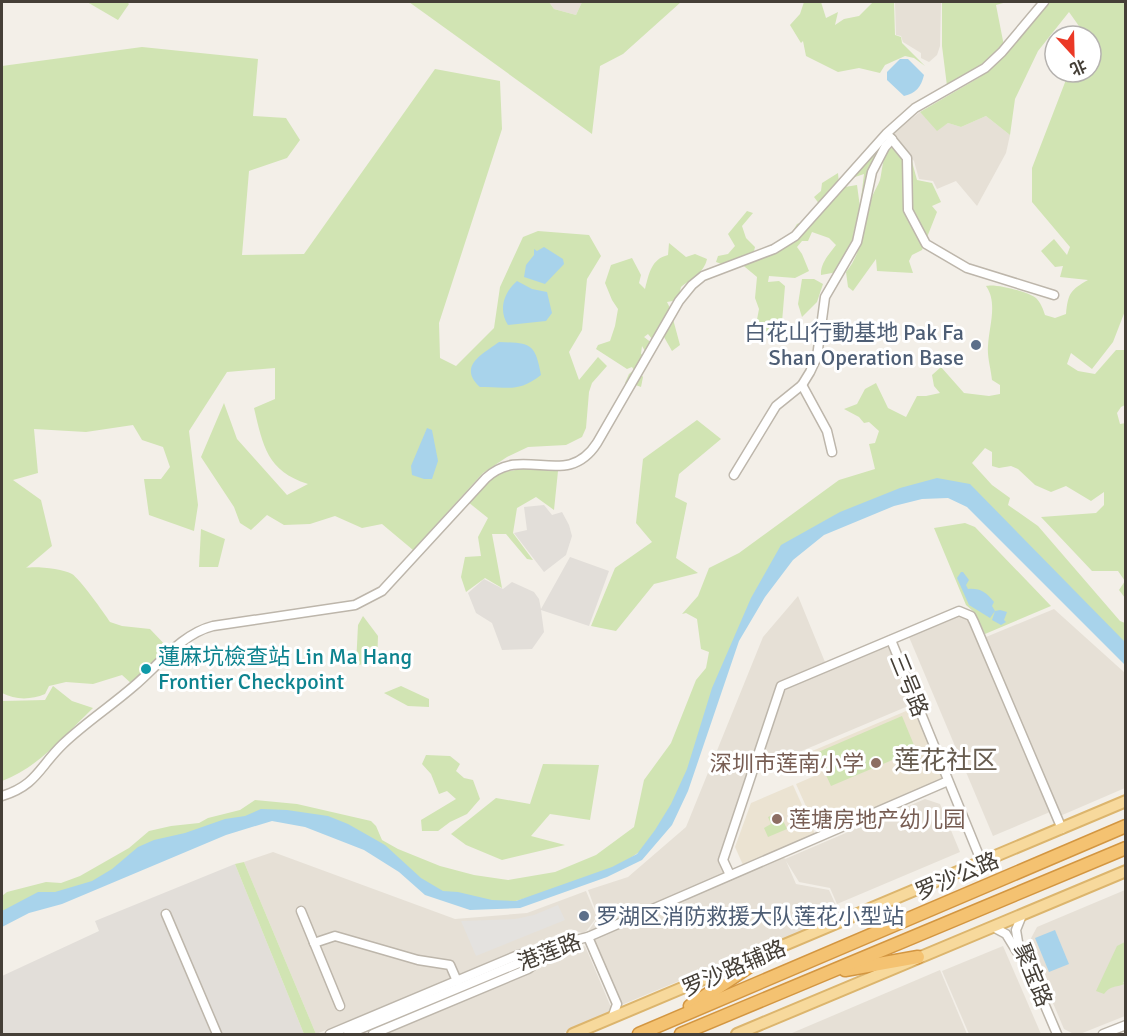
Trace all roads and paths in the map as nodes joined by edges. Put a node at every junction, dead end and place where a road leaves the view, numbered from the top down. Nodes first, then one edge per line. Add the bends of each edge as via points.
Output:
1 (1044, 2) edge
2 (889, 136) junction
3 (1054, 295) dead end
4 (802, 385) junction
5 (832, 452) dead end
6 (734, 475) dead end
7 (891, 640) junction
8 (948, 781) junction
9 (2, 796) edge
10 (1125, 801) edge
11 (1125, 826) edge
12 (1062, 829) junction
13 (1125, 848) edge
14 (982, 863) junction
15 (1125, 871) edge
16 (730, 875) junction
17 (301, 911) dead end
18 (166, 914) dead end
19 (1022, 915) junction
20 (993, 927) junction
21 (588, 937) junction
22 (314, 943) junction
23 (554, 948) junction
24 (771, 952) junction
25 (918, 957) junction
26 (824, 974) junction
27 (457, 981) junction
28 (617, 1004) junction
29 (340, 1006) dead end
30 (633, 1010) junction
31 (612, 1018) junction
32 (663, 1024) junction
33 (1125, 1025) edge
34 (1125, 1031) edge
35 (218, 1035) edge
36 (330, 1035) edge
37 (348, 1035) edge
38 (373, 1035) edge
39 (573, 1035) edge
40 (639, 1035) edge
41 (681, 1035) edge
42 (737, 1035) edge
43 (1051, 1035) edge
44 (1057, 1035) edge
45 (1103, 1035) edge
46 (1116, 1035) edge

1 - 2 street via 985,68 915,108
2 - 3 street via 907,158 908,210 926,244 967,268
2 - 4 street via 872,172 857,242 825,297 817,357
2 - 9 street via 795,236 774,249 707,274 688,288 597,443 584,458 563,467 514,463 496,470 373,598 355,605 197,630 62,745 30,784
4 - 5 street via 827,430
4 - 6 street via 776,406
7 - 8 street, 三号路
7 - 12 street via 951,613 958,611 971,616
7 - 16 street via 781,686 723,860
8 - 14 street, 三号路
8 - 16 street, 港莲路
10 - 12 main road, 罗沙路辅路
11 - 32 highway, 罗沙公路
12 - 14 main road, 罗沙路辅路
13 - 26 highway, 罗沙公路
14 - 24 main road, 罗沙路辅路
15 - 19 main road
16 - 21 street, 港莲路
17 - 22 street
18 - 35 street
19 - 20 main road
19 - 44 street, 聚宝路 via 1016,930 1018,942
20 - 25 main road
20 - 43 street, 聚宝路 via 1006,934 1014,946
21 - 23 street, 港莲路
21 - 28 street
22 - 27 street via 334,936 450,965
22 - 29 street
23 - 27 street via 518,955
23 - 37 street, 港莲路
23 - 38 street via 528,969
24 - 30 main road, 罗沙路辅路
24 - 32 highway
25 - 26 highway
25 - 42 main road
26 - 41 highway, 罗沙公路
27 - 36 street
28 - 30 street
28 - 31 street
30 - 31 main road, 罗沙路辅路
31 - 39 main road, 罗沙路辅路
32 - 40 highway, 罗沙公路
33 - 45 street
34 - 46 street

